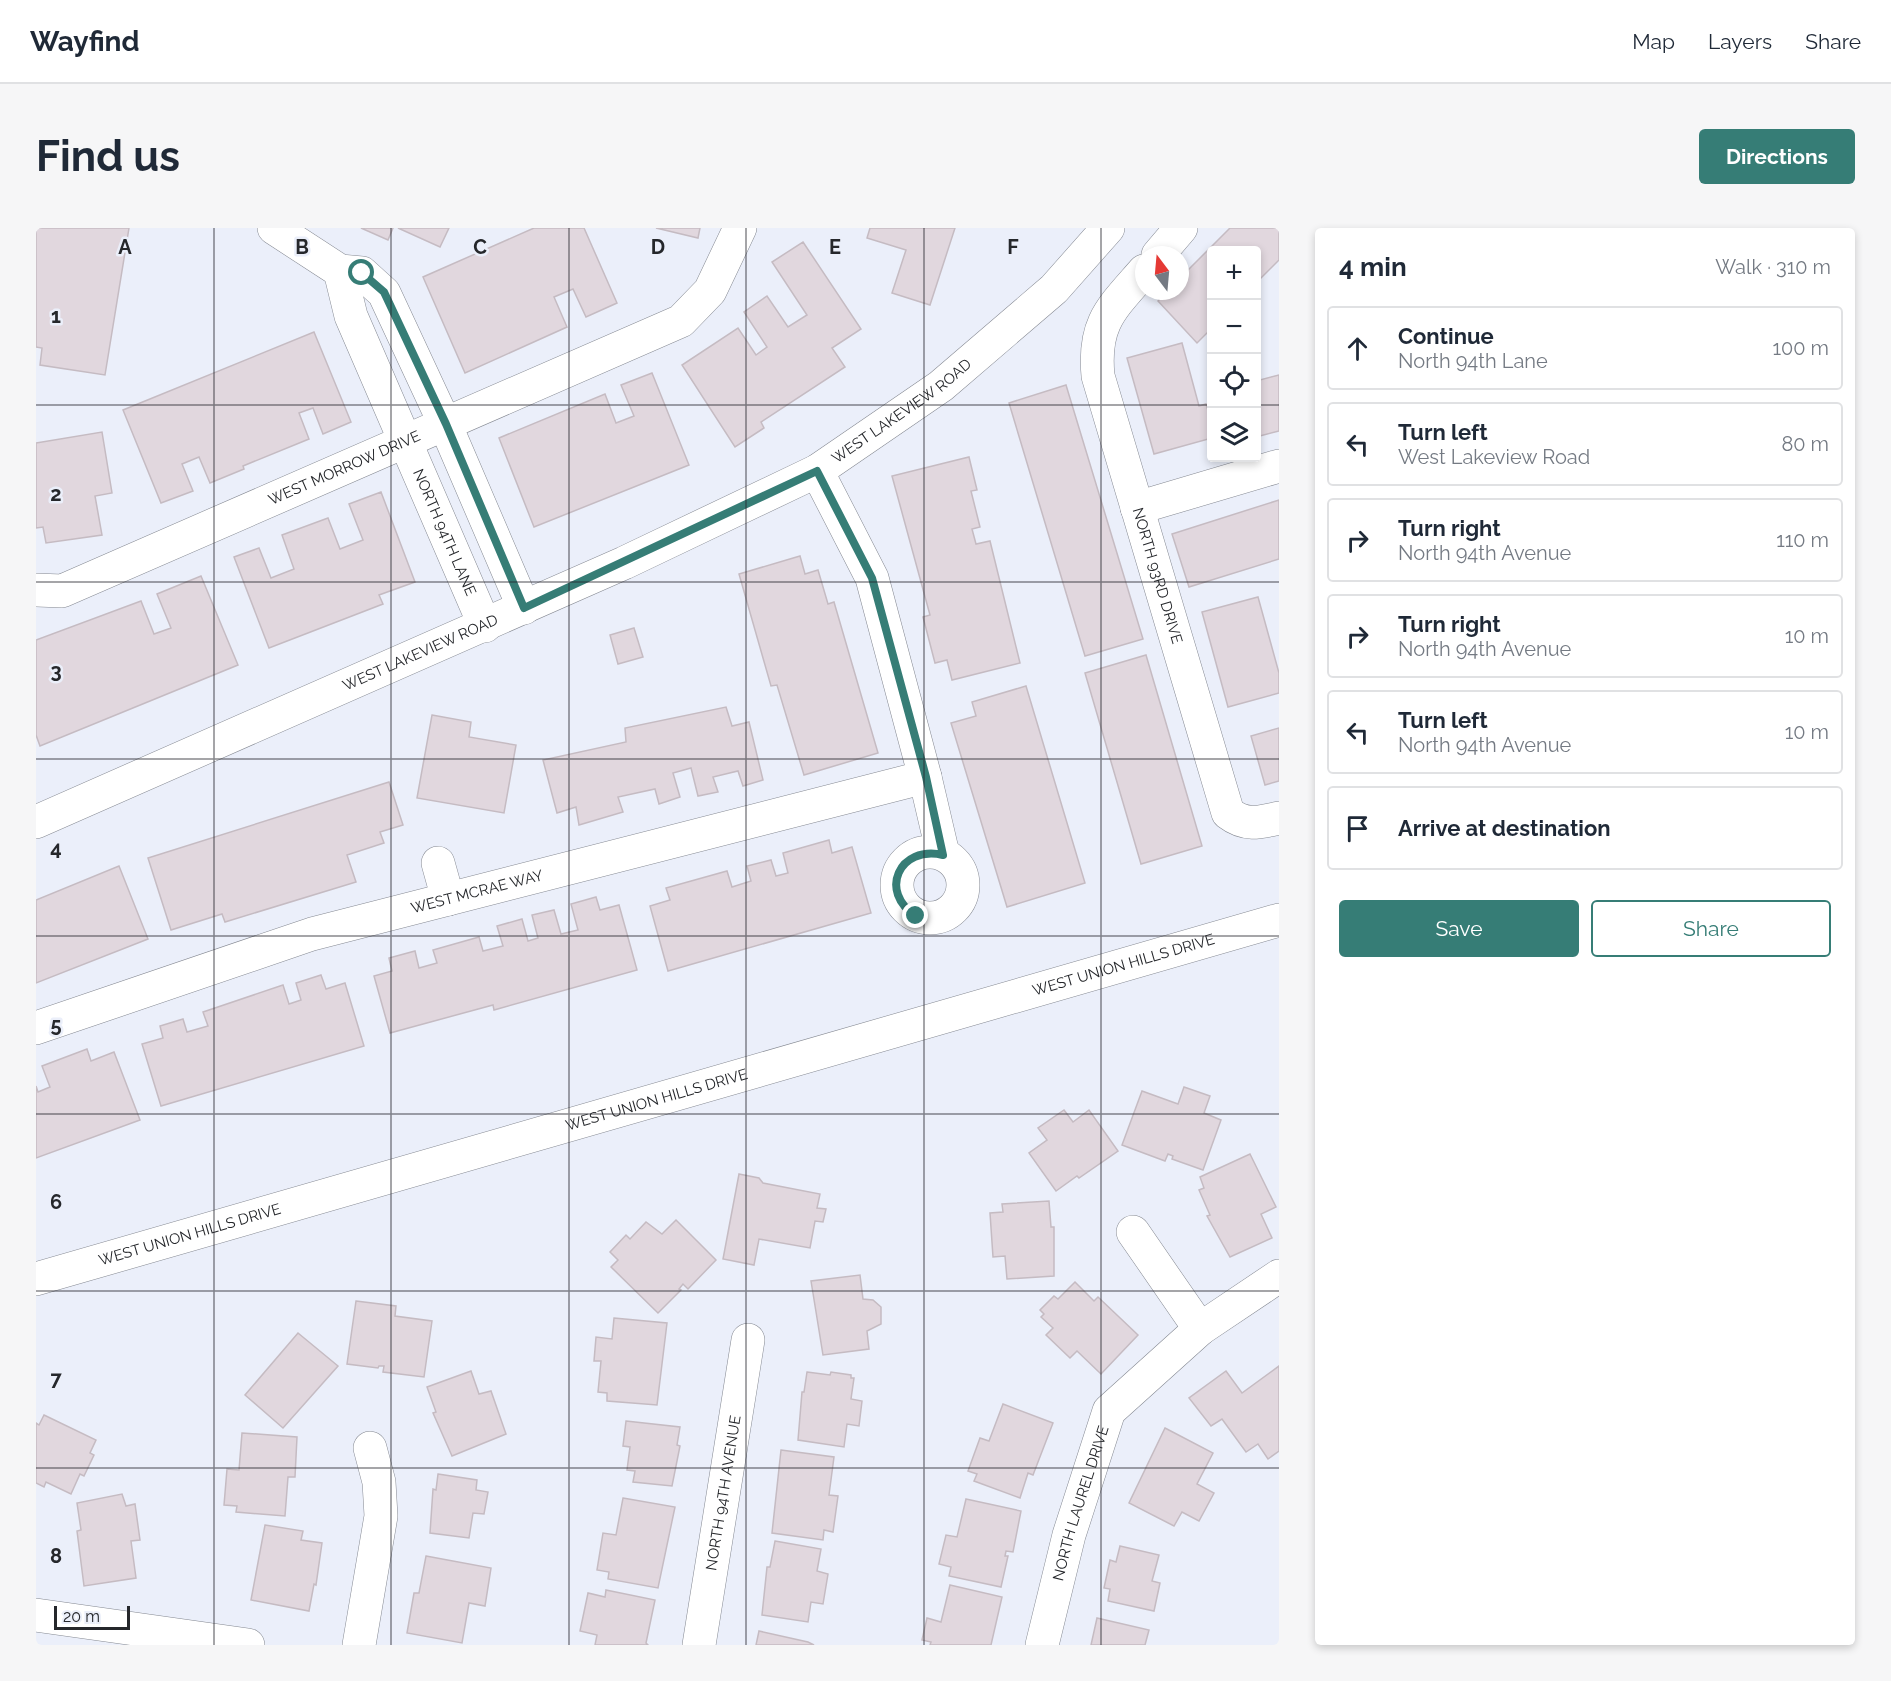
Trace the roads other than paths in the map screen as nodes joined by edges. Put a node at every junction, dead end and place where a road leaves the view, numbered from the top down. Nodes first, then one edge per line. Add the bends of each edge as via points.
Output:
1 (274, 228) edge
2 (740, 228) edge
3 (1108, 228) edge
4 (1181, 228) edge
5 (1166, 246) edge
6 (340, 272) junction
7 (1135, 282) edge
8 (446, 424) junction
9 (406, 442) junction
10 (1279, 466) edge
11 (817, 471) junction
12 (1137, 508) junction
13 (36, 590) edge
14 (524, 608) junction
15 (485, 626) junction
16 (926, 777) junction
17 (1279, 818) edge
18 (36, 822) edge
19 (943, 855) dead end
20 (438, 863) dead end
21 (448, 899) junction
22 (1279, 920) edge
23 (36, 1028) edge
24 (1133, 1232) dead end
25 (1279, 1276) edge
26 (36, 1279) edge
27 (1200, 1329) junction
28 (748, 1340) dead end
29 (370, 1448) dead end
30 (36, 1615) edge
31 (248, 1645) edge
32 (359, 1645) edge
33 (699, 1645) edge
34 (1042, 1645) edge

1 - 6 street
2 - 8 street, WEST MORROW DRIVE via 710,291 681,321
3 - 11 street, WEST LAKEVIEW ROAD via 1054,289 941,386
4 - 5 street
6 - 8 street via 362,273 384,292
6 - 9 street, NORTH 94TH LANE via 351,316
7 - 12 street, NORTH 93RD DRIVE via 1102,324 1098,376
8 - 9 street, WEST MORROW DRIVE
8 - 14 street
9 - 13 street, WEST MORROW DRIVE via 62,591
9 - 15 street, NORTH 94TH LANE
10 - 12 street
11 - 14 street, WEST LAKEVIEW ROAD
11 - 16 street via 872,578
12 - 17 street, NORTH 93RD DRIVE via 1228,813 1249,824
14 - 15 street, WEST LAKEVIEW ROAD
15 - 18 street, WEST LAKEVIEW ROAD
16 - 19 street
16 - 21 street, WEST MCRAE WAY
20 - 21 street
21 - 23 street, WEST MCRAE WAY via 312,934
22 - 26 street, WEST UNION HILLS DRIVE
24 - 27 street
25 - 27 street, NORTH LAUREL DRIVE
27 - 34 street, NORTH LAUREL DRIVE via 1109,1411 1069,1535
28 - 33 street, NORTH 94TH AVENUE
29 - 32 street via 379,1482 381,1516
30 - 31 street

